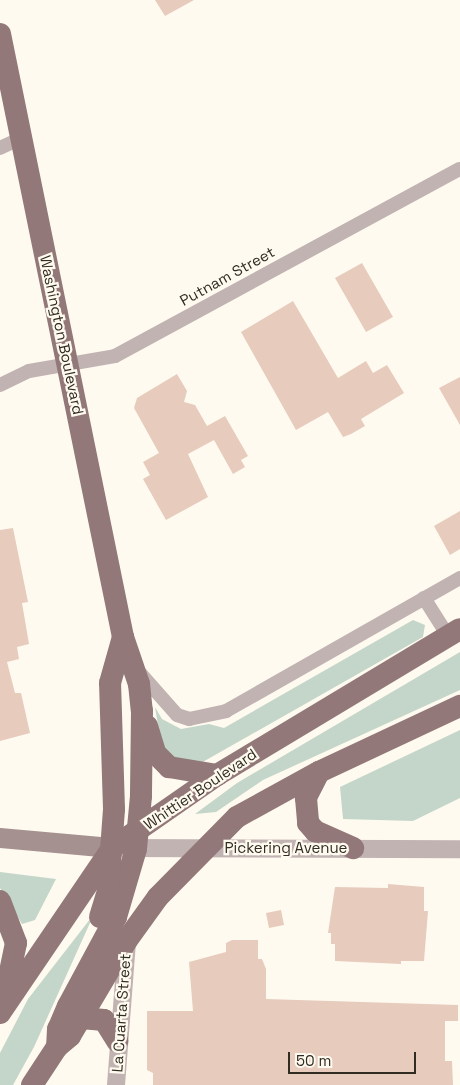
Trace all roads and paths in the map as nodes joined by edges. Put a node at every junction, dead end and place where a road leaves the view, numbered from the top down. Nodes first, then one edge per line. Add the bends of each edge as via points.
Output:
1 (0, 34) edge
2 (21, 138) junction
3 (0, 148) edge
4 (460, 169) edge
5 (70, 365) junction
6 (0, 385) edge
7 (460, 578) edge
8 (424, 598) junction
9 (454, 632) edge
10 (123, 637) junction
11 (132, 664) junction
12 (460, 706) edge
13 (142, 710) junction
14 (319, 772) junction
15 (217, 775) junction
16 (0, 838) edge
17 (137, 839) junction
18 (204, 847) junction
19 (112, 848) junction
20 (353, 848) junction
21 (460, 849) edge
22 (0, 901) edge
23 (127, 940) junction
24 (74, 1012) junction
25 (0, 1013) edge
26 (117, 1041) junction
27 (32, 1085) edge
28 (116, 1085) edge

1 - 2 main road, Washington Boulevard
2 - 3 street
2 - 5 main road, Washington Boulevard
4 - 5 street, Putnam Street via 115,356
5 - 6 street, Putnam Street via 29,371
5 - 10 main road, Washington Boulevard
7 - 8 street
8 - 9 street
8 - 11 street via 226,711 208,716 188,719 177,715
9 - 15 main road, Whittier Boulevard
10 - 11 main road, Washington Boulevard
10 - 19 main road, Washington Boulevard via 110,683
11 - 13 main road, Washington Boulevard via 139,684
12 - 14 main road
13 - 15 main road via 155,753 169,767
13 - 17 main road, Washington Boulevard
14 - 18 main road via 237,818
14 - 20 main road via 306,798 308,823 316,831
15 - 17 main road, Whittier Boulevard
16 - 19 main road
17 - 18 street, Pickering Avenue
17 - 19 main road, Whittier Boulevard
17 - 24 main road, Washington Boulevard via 116,917
18 - 20 street, Pickering Avenue
18 - 23 main road via 158,898
19 - 24 main road, Washington Boulevard via 103,910 71,983
19 - 25 main road, Whittier Boulevard
20 - 21 street, Pickering Avenue
22 - 25 main road via 16,942
23 - 24 main road
23 - 26 street, La Cuarta Street
24 - 26 main road via 104,1020
24 - 27 main road via 57,1047
26 - 28 street, La Cuarta Street

